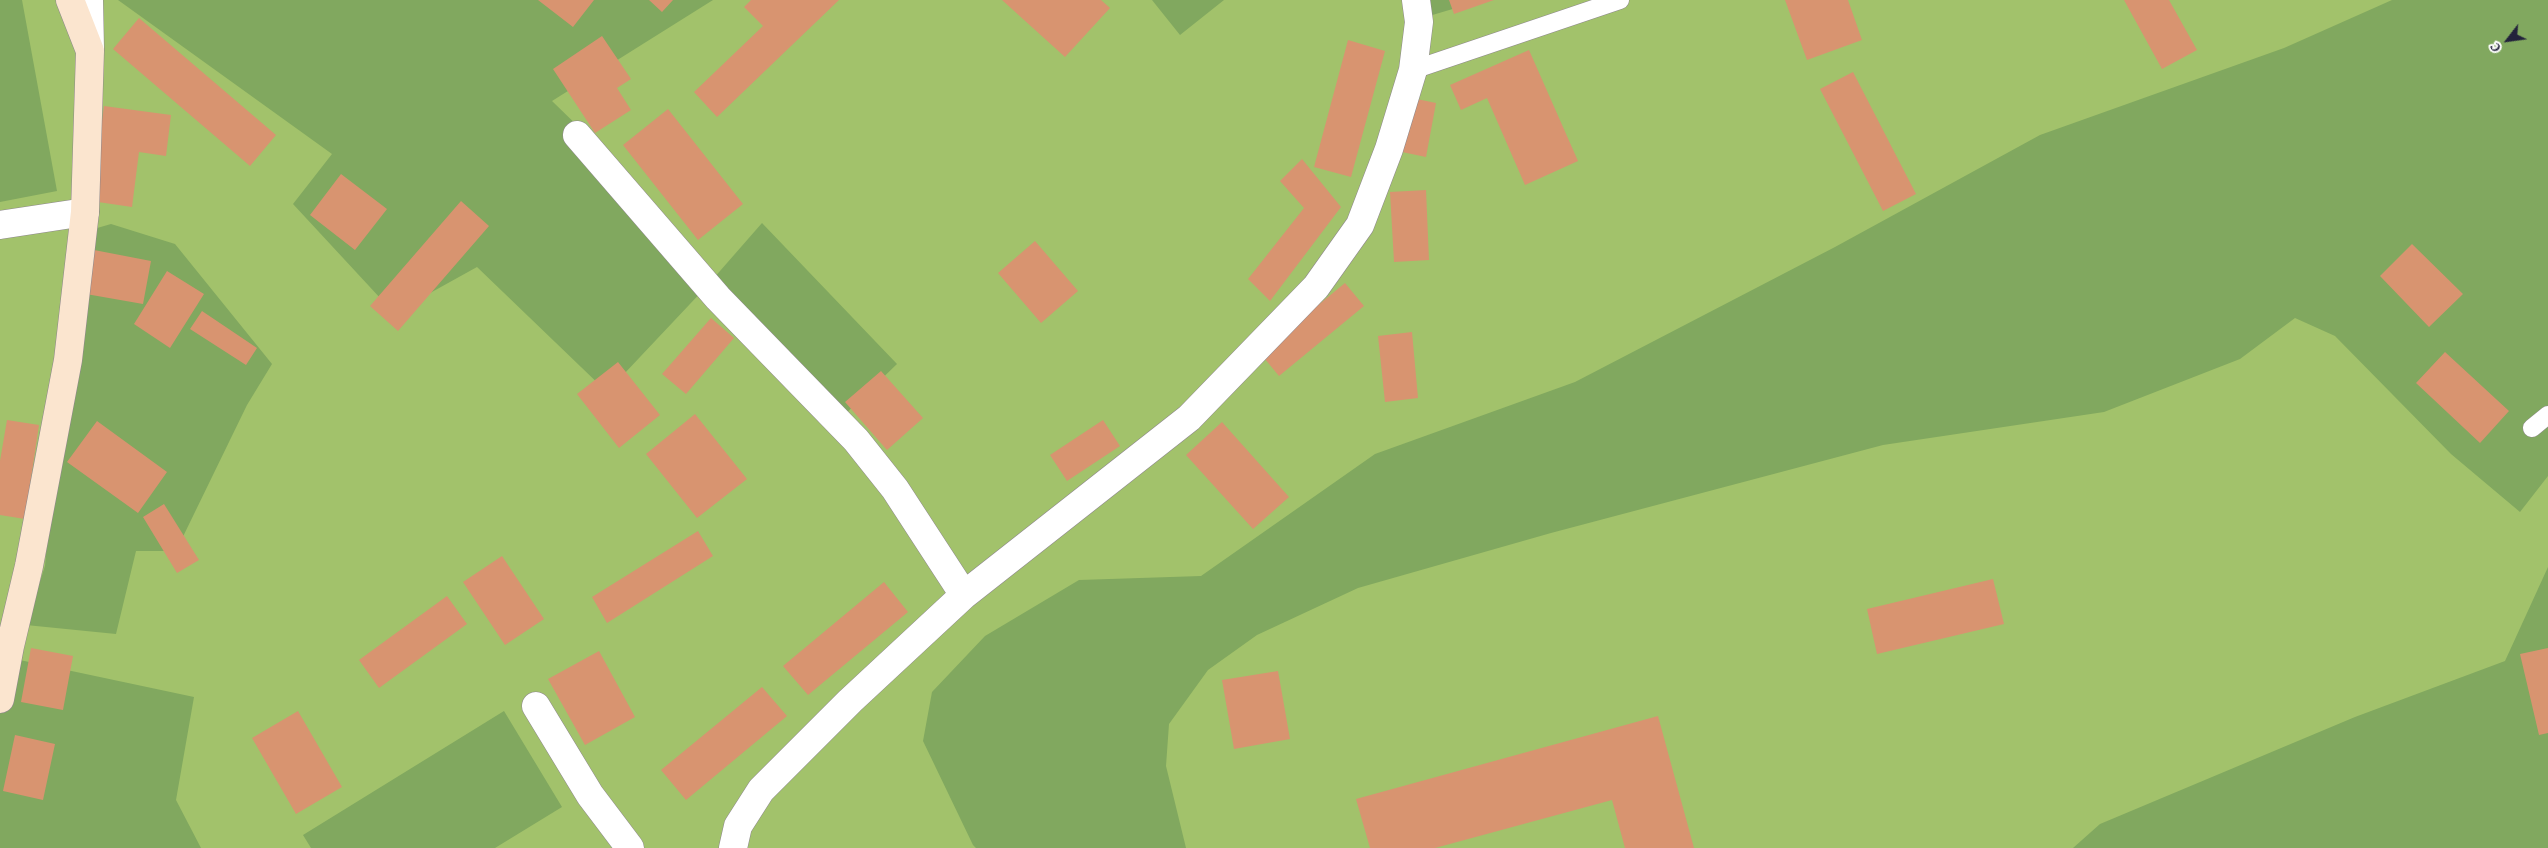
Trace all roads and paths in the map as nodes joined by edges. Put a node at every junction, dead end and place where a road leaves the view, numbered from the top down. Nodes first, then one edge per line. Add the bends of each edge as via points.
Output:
1 (70, 0) edge
2 (89, 0) edge
3 (1416, 0) edge
4 (1620, 0) edge
5 (90, 52) junction
6 (1413, 70) junction
7 (577, 135) dead end
8 (85, 212) junction
9 (0, 225) edge
10 (2548, 415) edge
11 (2532, 428) dead end
12 (964, 595) junction
13 (0, 699) edge
14 (536, 706) dead end
15 (630, 848) edge
16 (732, 848) edge

1 - 5 street
2 - 5 street
3 - 6 street via 1419,22
4 - 6 lane
5 - 8 street
6 - 12 street via 1389,149 1360,225 1316,287 1189,418
7 - 12 street via 718,298 856,440 895,489
8 - 9 street
8 - 13 street via 68,360 30,566
10 - 11 lane
12 - 16 street via 850,701 761,790 738,826
14 - 15 street via 590,795

